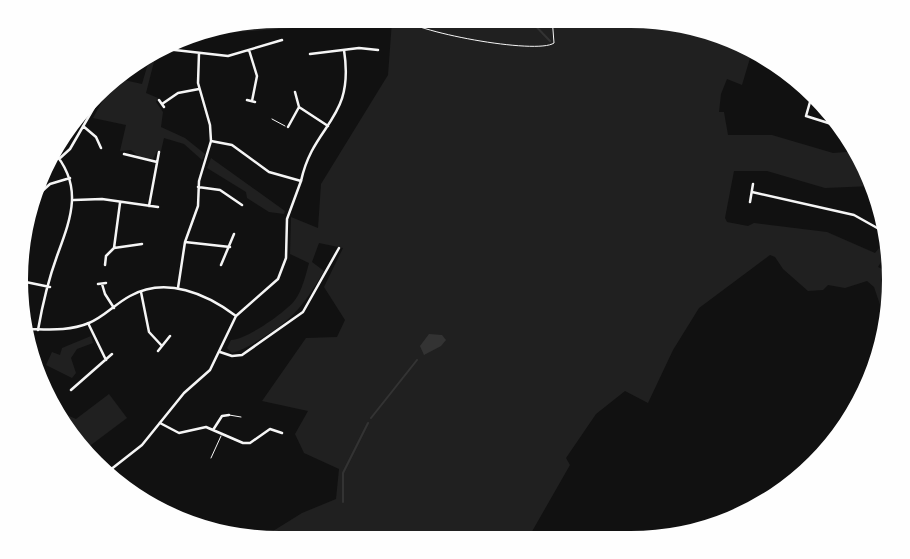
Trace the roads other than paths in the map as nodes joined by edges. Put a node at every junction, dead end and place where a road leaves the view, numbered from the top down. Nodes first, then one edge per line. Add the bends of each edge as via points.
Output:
1 (270, 36) dead end
2 (282, 40) dead end
3 (272, 42) junction
4 (324, 46) dead end
5 (367, 48) junction
6 (176, 50) edge
7 (250, 50) junction
8 (344, 50) junction
9 (379, 50) dead end
10 (324, 52) junction
11 (199, 53) junction
12 (310, 54) dead end
13 (367, 55) dead end
14 (199, 89) junction
15 (295, 92) dead end
16 (251, 101) dead end
17 (162, 104) dead end
18 (810, 104) edge
19 (299, 107) junction
20 (92, 112) edge
21 (272, 118) dead end
22 (827, 123) edge
23 (83, 126) junction
24 (328, 126) junction
25 (288, 127) joint
26 (211, 141) junction
27 (101, 148) dead end
28 (133, 152) dead end
29 (159, 152) dead end
30 (124, 154) dead end
31 (131, 157) junction
32 (59, 159) joint
33 (157, 162) junction
34 (70, 178) junction
35 (301, 181) junction
36 (753, 184) dead end
37 (46, 186) edge
38 (198, 187) junction
39 (752, 192) junction
40 (74, 200) junction
41 (750, 202) dead end
42 (120, 203) junction
43 (242, 205) dead end
44 (149, 206) junction
45 (158, 207) dead end
46 (859, 211) dead end
47 (857, 216) junction
48 (876, 227) edge
49 (234, 234) dead end
50 (185, 242) junction
51 (142, 244) dead end
52 (230, 247) junction
53 (114, 248) junction
54 (339, 248) dead end
55 (105, 265) dead end
56 (221, 265) dead end
57 (28, 283) edge
58 (102, 284) dead end
59 (50, 287) junction
60 (178, 289) junction
61 (141, 292) junction
62 (114, 308) junction
63 (236, 316) junction
64 (88, 323) junction
65 (33, 330) edge
66 (38, 330) junction
67 (170, 336) dead end
68 (162, 345) junction
69 (158, 351) dead end
70 (220, 352) junction
71 (112, 354) dead end
72 (106, 360) junction
73 (75, 376) dead end
74 (79, 381) junction
75 (71, 390) dead end
76 (229, 415) joint
77 (241, 417) dead end
78 (160, 424) junction
79 (274, 424) dead end
80 (272, 429) junction
81 (213, 430) junction
82 (282, 433) dead end
83 (221, 436) junction
84 (211, 458) dead end
85 (113, 468) edge

1 - 3 street
2 - 3 street
3 - 7 street
4 - 10 street
5 - 8 street
5 - 9 street
5 - 13 street
6 - 11 street
7 - 11 street via 228,56
7 - 16 street via 257,76
8 - 10 street
8 - 24 street via 345,93
10 - 12 street
11 - 14 street
14 - 17 street via 180,92
14 - 26 street
15 - 19 street
18 - 22 street via 806,116
19 - 24 street
19 - 25 street
20 - 23 street
21 - 25 lane
23 - 27 street
23 - 32 street
24 - 35 street via 309,150
26 - 35 street via 232,145 269,172
26 - 38 street
28 - 31 street
29 - 33 street
30 - 31 street
31 - 33 street
32 - 34 street
33 - 44 street
34 - 37 street
34 - 40 street
35 - 63 street via 286,222 281,275
36 - 39 street
38 - 43 street via 220,190
38 - 50 street via 196,213
39 - 41 street
39 - 47 street
40 - 42 street
40 - 59 street
42 - 44 street
42 - 53 street
44 - 45 street
46 - 47 street
47 - 48 street
49 - 52 street
50 - 52 street
50 - 60 street
51 - 53 street
52 - 56 street
53 - 55 street
54 - 70 street via 308,307 295,320 242,355
57 - 59 street
58 - 62 street
59 - 66 street
60 - 61 street
60 - 63 street via 206,296
61 - 62 street
61 - 68 street via 149,332
62 - 64 street
63 - 70 street
64 - 66 street
64 - 72 street
65 - 66 street
67 - 68 street
68 - 69 street
70 - 78 street via 210,370
71 - 72 street
72 - 74 street
73 - 74 street
74 - 75 street
76 - 77 lane
76 - 81 street via 222,416
78 - 81 street via 176,433 199,427
78 - 85 street
79 - 80 street
80 - 82 street
80 - 83 street via 247,443
81 - 83 street
83 - 84 lane

